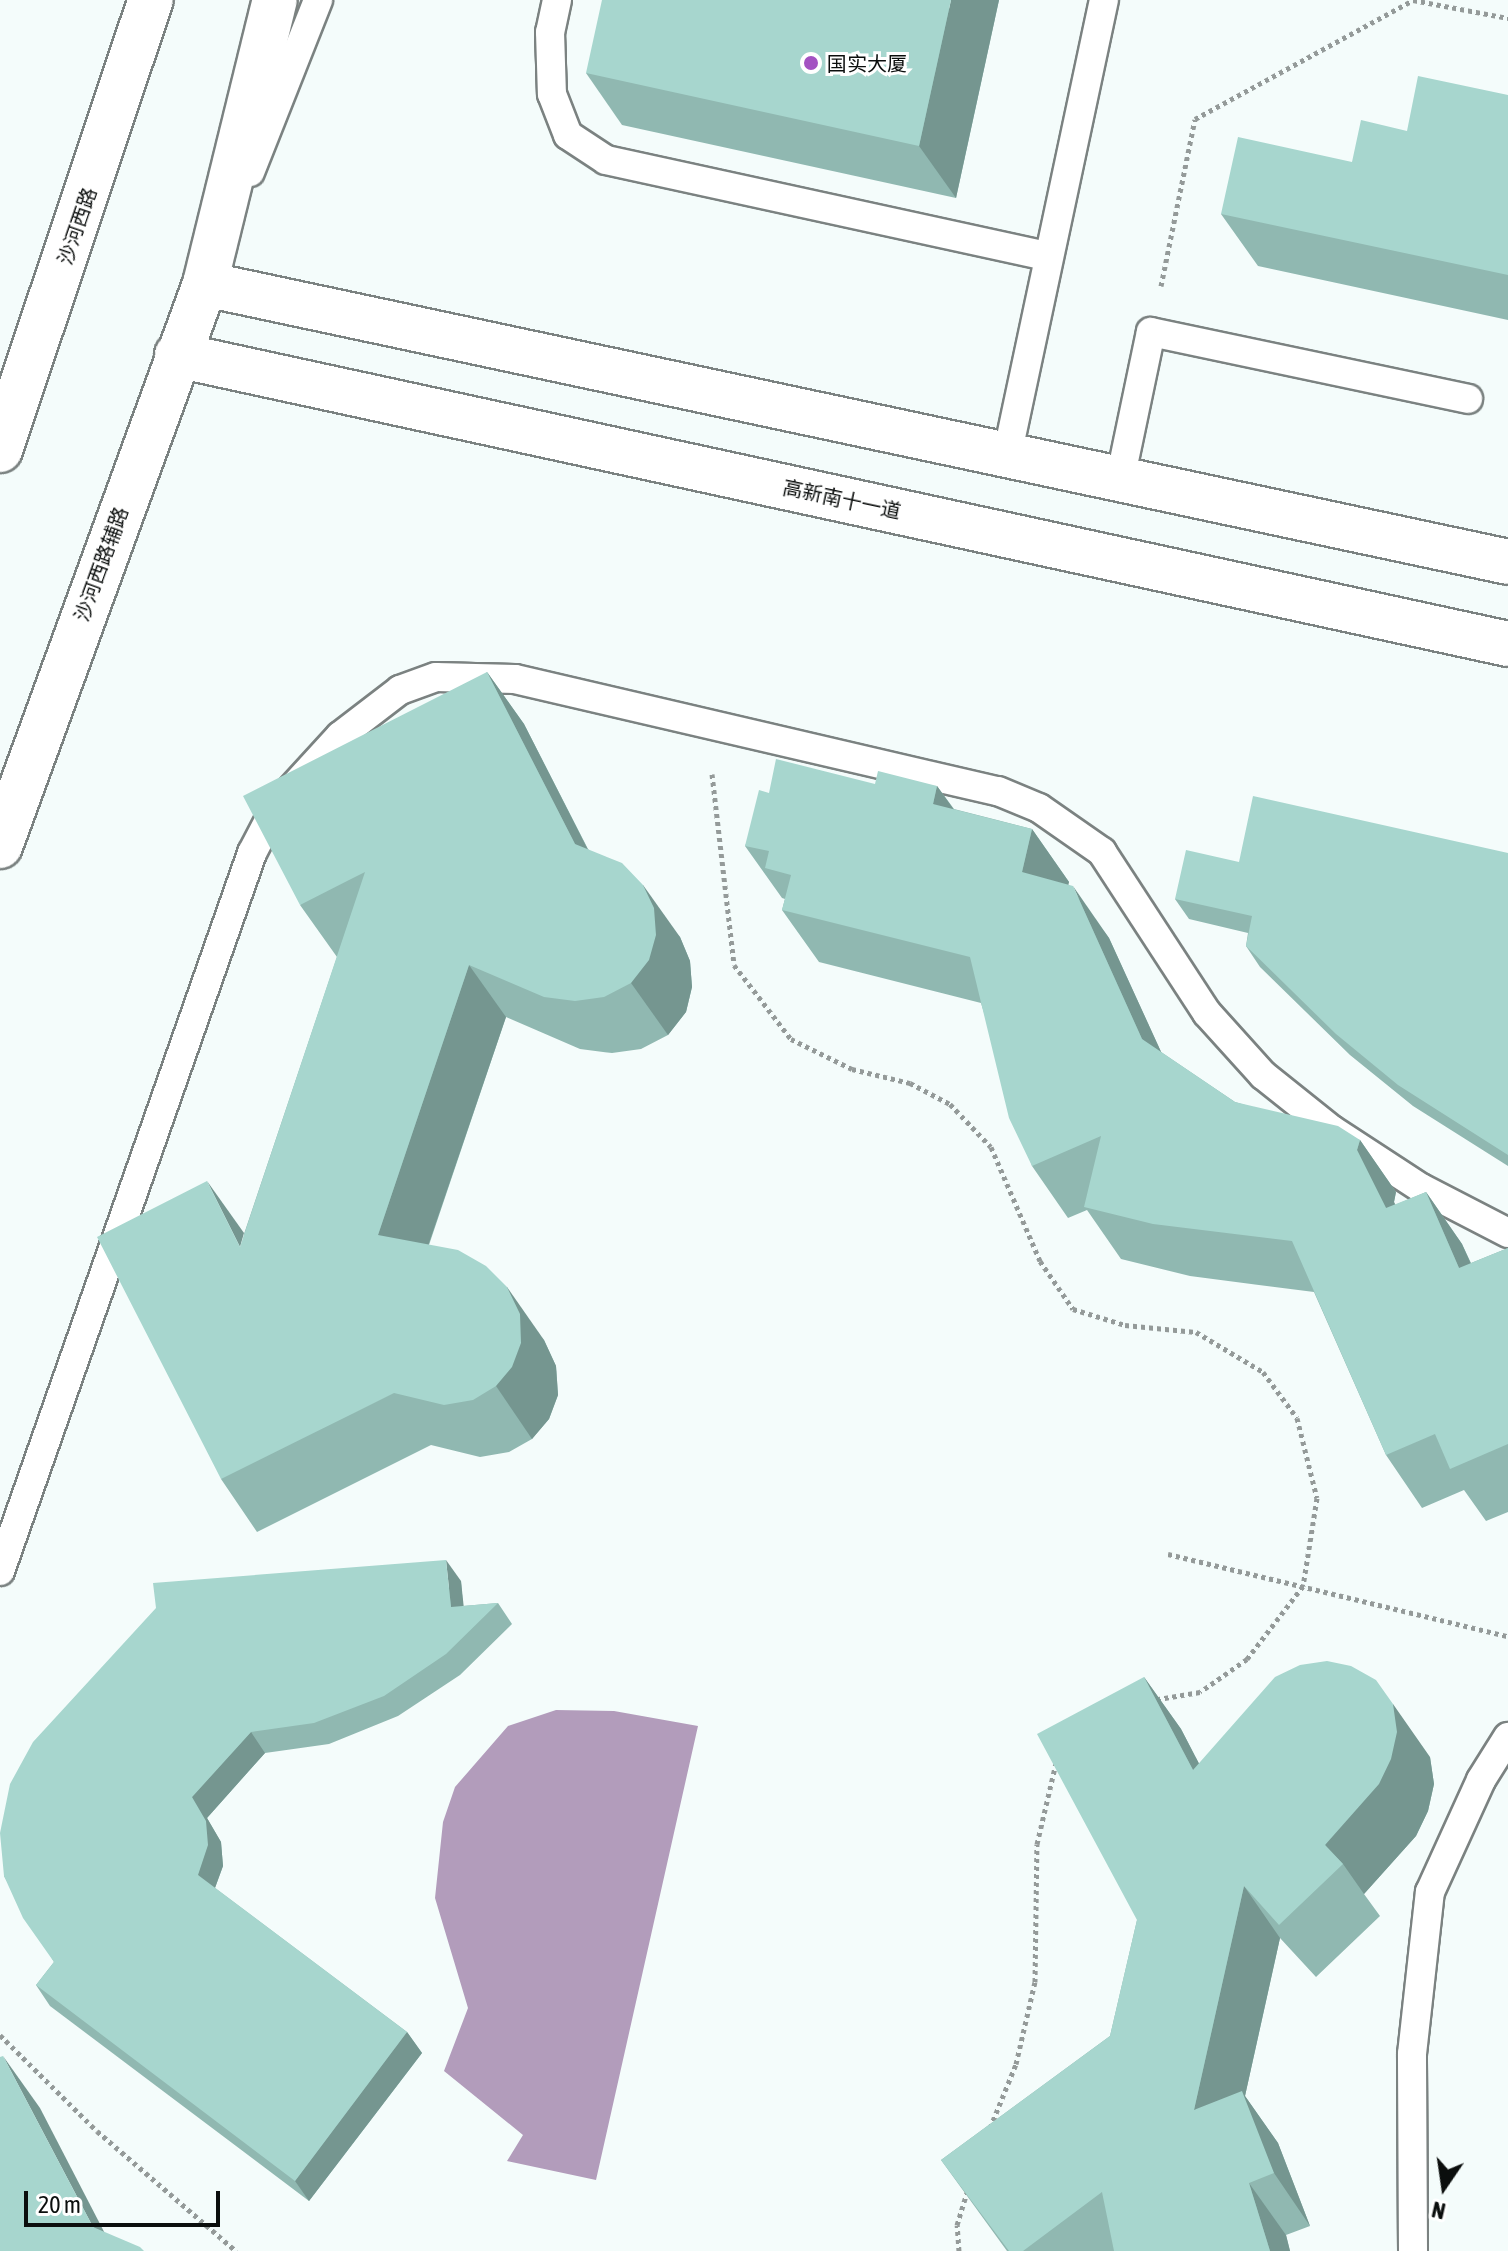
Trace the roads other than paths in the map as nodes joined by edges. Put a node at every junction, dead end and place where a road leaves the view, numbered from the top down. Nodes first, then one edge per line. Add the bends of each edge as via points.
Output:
1 (151, 0) edge
2 (169, 0) edge
3 (275, 0) edge
4 (318, 0) edge
5 (557, 0) edge
6 (1104, 0) edge
7 (108, 136) junction
8 (1048, 256) junction
9 (205, 284) junction
10 (177, 355) junction
11 (1468, 399) dead end
12 (0, 450) edge
13 (1007, 456) junction
14 (1120, 480) junction
15 (1508, 562) edge
16 (1508, 644) edge
17 (0, 846) edge
18 (1508, 1233) edge
19 (0, 1571) edge
20 (1508, 1737) edge
21 (1413, 2251) edge

1 - 7 street, 沙河西路
2 - 7 street
3 - 9 street, 沙河西路辅路
4 - 9 lane
5 - 8 lane via 550,32 552,94 568,135 606,160
6 - 8 lane
7 - 12 street, 沙河西路
8 - 13 lane
9 - 10 street, 沙河西路辅路
9 - 13 street
10 - 16 street, 高新南十一道
10 - 17 street, 沙河西路辅路
11 - 14 lane via 1151,332
13 - 14 street
14 - 15 street
18 - 19 lane via 1357,1147 1263,1075 1207,1013 1102,852 1072,827 998,791 693,718 515,679 436,677 371,708 304,771 277,805 252,853
20 - 21 lane via 1481,1780 1430,1892 1412,2054

